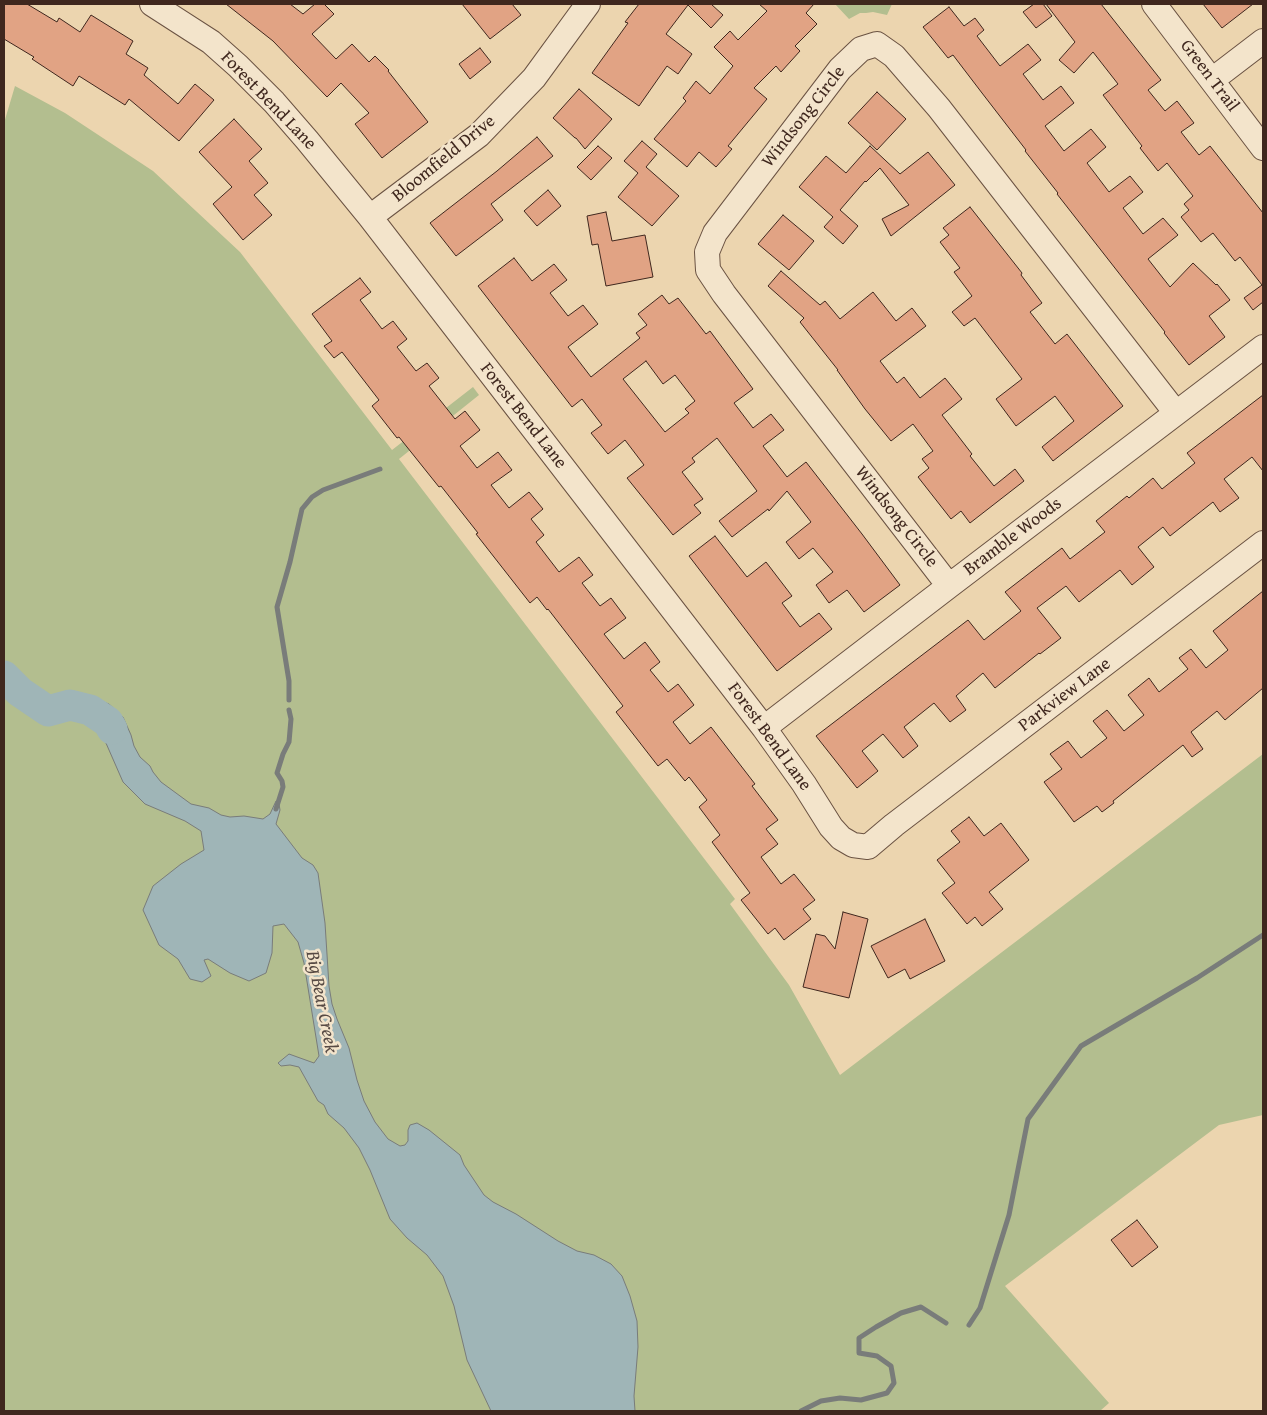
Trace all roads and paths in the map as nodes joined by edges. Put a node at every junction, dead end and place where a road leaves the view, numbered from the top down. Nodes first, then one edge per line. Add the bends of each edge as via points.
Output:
1 (152, 4) edge
2 (588, 4) edge
3 (1154, 4) edge
4 (1263, 41) edge
5 (1212, 80) junction
6 (1263, 148) edge
7 (370, 217) junction
8 (1263, 347) edge
9 (1176, 413) junction
10 (1263, 543) edge
11 (949, 586) junction
12 (764, 728) junction
13 (868, 847) joint

1 - 7 street, Forest Bend Lane via 211,42 238,66 296,127
2 - 7 street, Bloomfield Drive via 534,78 479,135
3 - 5 street, Green Trail
4 - 5 street
5 - 6 street, Green Trail
7 - 12 street, Forest Bend Lane
8 - 9 street, Bramble Woods
9 - 11 street, Bramble Woods
9 - 11 street, Windsong Circle via 940,108 894,56 877,44 861,49 840,68 715,233 707,252 708,270
10 - 13 street, Parkview Lane
11 - 12 street, Bramble Woods
12 - 13 street, Forest Bend Lane via 831,827 853,845

